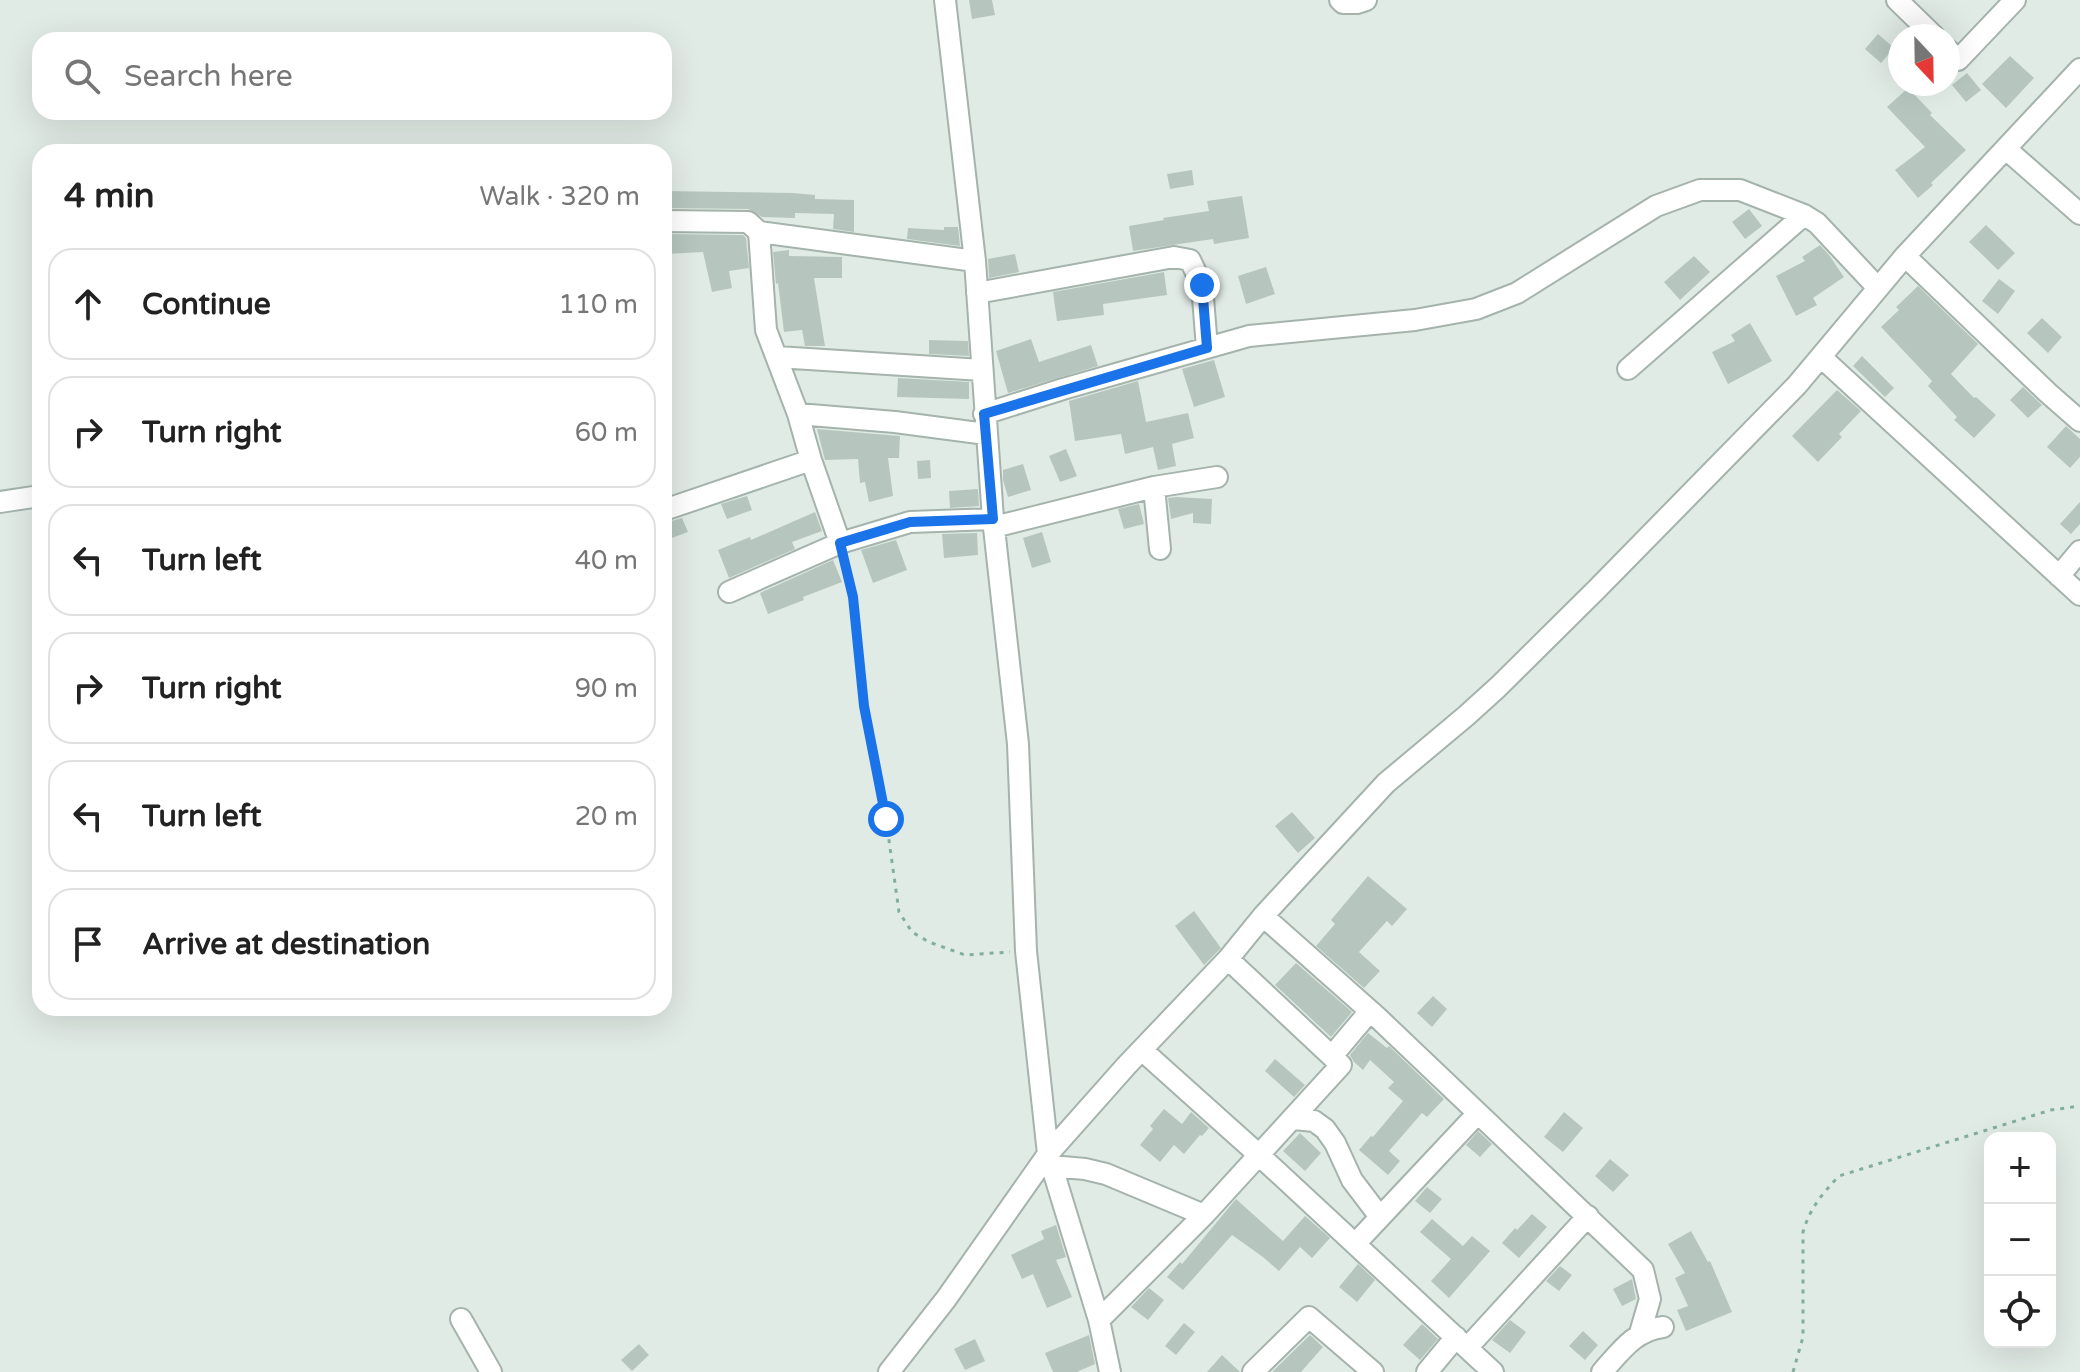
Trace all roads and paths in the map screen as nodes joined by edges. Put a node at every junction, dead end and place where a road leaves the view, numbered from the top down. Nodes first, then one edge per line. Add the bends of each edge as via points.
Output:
1 (945, 0) edge
2 (1340, 0) edge
3 (1366, 0) edge
4 (1897, 0) edge
5 (2015, 0) edge
6 (1922, 24) edge
7 (1960, 58) edge
8 (2080, 69) edge
9 (2006, 149) junction
10 (2080, 214) edge
11 (1804, 215) junction
12 (672, 221) edge
13 (759, 232) junction
14 (1905, 256) junction
15 (975, 261) junction
16 (1878, 288) junction
17 (977, 293) junction
18 (1207, 348) junction
19 (777, 357) junction
20 (1821, 357) junction
21 (1628, 369) dead end
22 (982, 370) junction
23 (798, 414) junction
24 (2080, 421) edge
25 (985, 424) junction
26 (811, 460) junction
27 (1217, 477) dead end
28 (1154, 487) junction
29 (32, 497) edge
30 (0, 502) edge
31 (672, 507) edge
32 (994, 523) junction
33 (840, 543) junction
34 (1160, 549) dead end
35 (2080, 551) edge
36 (2059, 576) junction
37 (729, 592) dead end
38 (2080, 595) edge
39 (1263, 916) junction
40 (1026, 951) junction
41 (1228, 959) junction
42 (1370, 1011) junction
43 (1143, 1051) junction
44 (1332, 1056) junction
45 (2080, 1106) edge
46 (1478, 1113) junction
47 (1294, 1119) junction
48 (1259, 1155) junction
49 (1050, 1160) junction
50 (1204, 1215) junction
51 (1588, 1216) junction
52 (1380, 1217) junction
53 (1355, 1244) junction
54 (461, 1319) dead end
55 (1099, 1320) junction
56 (1663, 1327) dead end
57 (1640, 1333) junction
58 (1461, 1343) junction
59 (491, 1372) edge
60 (889, 1372) edge
61 (1110, 1372) edge
62 (1253, 1372) edge
63 (1373, 1372) edge
64 (1427, 1372) edge
65 (1493, 1372) edge
66 (1602, 1372) edge
67 (1793, 1372) edge

1 - 15 street
2 - 3 street
4 - 6 street
5 - 7 street
8 - 9 street
9 - 10 street
9 - 14 street
11 - 16 street
11 - 18 street via 1740,190 1700,190 1656,206 1517,293 1476,309 1249,336
11 - 21 street
12 - 13 street via 748,222
13 - 15 street
13 - 19 street via 766,330
14 - 16 street
14 - 24 street
15 - 17 street
16 - 20 street
17 - 18 street via 1174,257 1190,260 1202,285
17 - 22 street
18 - 25 street
19 - 22 street
19 - 23 street
20 - 36 street
20 - 39 street via 1498,687 1386,783
22 - 25 street
23 - 25 street
23 - 26 street
25 - 32 street
26 - 31 street
26 - 33 street
27 - 28 street
28 - 32 street
28 - 34 street
29 - 30 street
32 - 33 street via 910,522
32 - 40 street via 1018,744
33 - 37 street
33 - 40 path via 853,597 864,706 899,912 912,932 965,955
35 - 36 street
36 - 38 street
39 - 41 street
39 - 42 street
40 - 49 street
41 - 43 street
41 - 44 street
42 - 44 street
42 - 46 street
43 - 48 street
43 - 49 street
44 - 47 street via 1341,1065
45 - 67 path via 2051,1110 1839,1176 1818,1198 1803,1232 1803,1337
46 - 51 street
46 - 52 street
47 - 48 street
47 - 52 street via 1314,1121 1325,1129 1352,1180
48 - 50 street
48 - 53 street
49 - 50 street via 1106,1174
49 - 55 street
49 - 60 street
50 - 55 street
51 - 57 street via 1643,1270 1650,1299
51 - 58 street
52 - 53 street
53 - 58 street
54 - 59 street
55 - 61 street
56 - 57 street
57 - 66 street
58 - 64 street
58 - 65 street
62 - 63 street via 1309,1317

